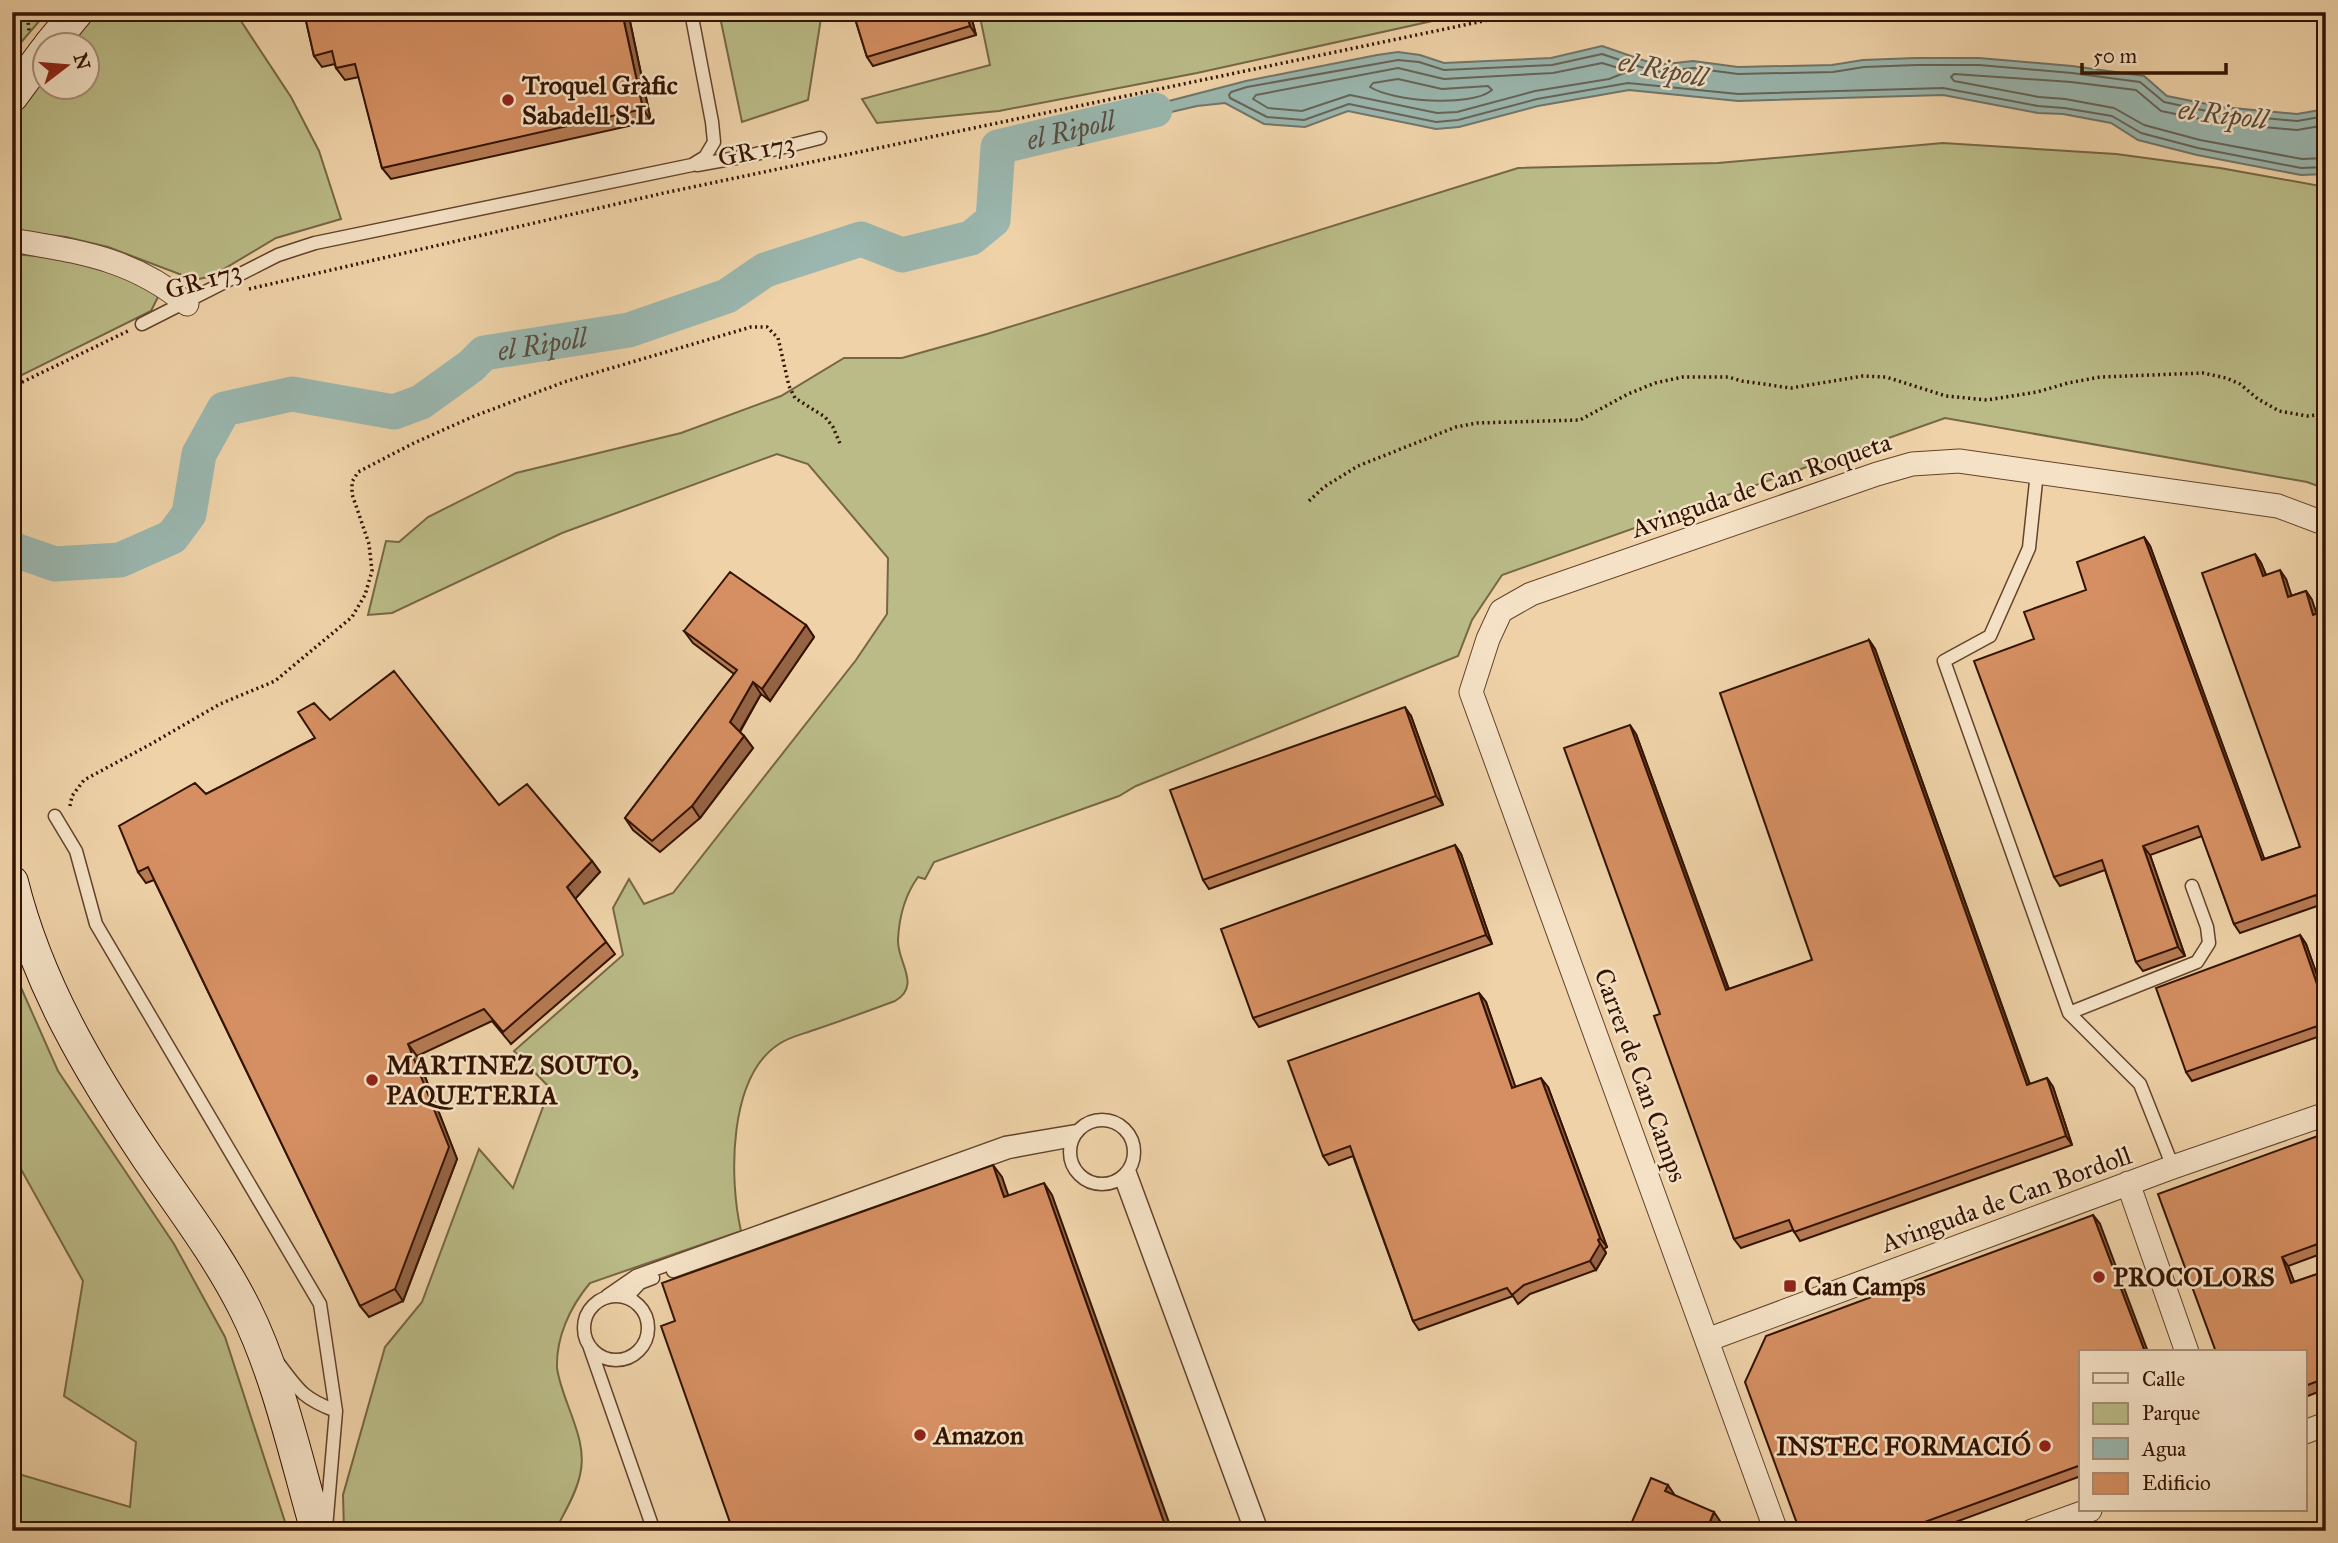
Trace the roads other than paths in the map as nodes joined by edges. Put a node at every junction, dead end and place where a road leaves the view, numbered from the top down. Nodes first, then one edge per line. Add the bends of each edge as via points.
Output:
1 (77, 12) edge
2 (691, 12) edge
3 (61, 32) edge
4 (32, 69) edge
5 (12, 96) edge
6 (820, 138) dead end
7 (692, 165) junction
8 (12, 240) edge
9 (187, 304) junction
10 (142, 324) road end
11 (2037, 472) junction
12 (2326, 524) edge
13 (1488, 639) joint
14 (55, 816) dead end
15 (2192, 886) dead end
16 (14, 900) edge
17 (2068, 1013) junction
18 (2326, 1115) edge
19 (1074, 1136) junction
20 (2173, 1167) junction
21 (1125, 1174) junction
22 (2129, 1183) junction
23 (607, 1296) junction
24 (627, 1297) junction
25 (245, 1310) junction
26 (1707, 1340) junction
27 (590, 1347) junction
28 (2186, 1350) edge
29 (336, 1411) junction
30 (2326, 1424) edge
31 (2306, 1432) edge
32 (2084, 1512) edge
33 (317, 1531) edge
34 (326, 1531) edge
35 (654, 1531) edge
36 (1251, 1531) edge
37 (1262, 1531) edge
38 (1776, 1531) edge
39 (2032, 1531) edge

1 - 3 main road
2 - 7 lane via 714,142 705,157
4 - 5 main road
6 - 7 lane, GR 173
7 - 9 lane, GR 173 via 314,243 278,256
8 - 9 street via 125,265
9 - 10 lane, GR 173
11 - 12 street, Avinguda de Can Roqueta via 2278,506
11 - 13 street, Avinguda de Can Roqueta via 1959,461 1912,464 1877,474 1531,594 1501,611
11 - 17 lane via 2029,548 1990,636 1944,661
13 - 26 street, Carrer de Can Camps via 1471,692
14 - 29 lane via 76,851 96,924 320,1304
15 - 17 lane via 2209,943 2197,962
16 - 25 main road via 43,976 90,1068 203,1237
17 - 20 lane via 2140,1084
18 - 20 street, Avinguda de Can Bordoll
19 - 21 lane via 1070,1161 1084,1179 1105,1185
19 - 21 lane via 1093,1120 1122,1126 1135,1155
19 - 23 lane via 1005,1143 636,1276
19 - 24 lane via 1009,1152 640,1283
20 - 22 street, Avinguda de Can Bordoll
21 - 36 lane
21 - 37 lane
22 - 26 street, Avinguda de Can Bordoll
22 - 28 street
23 - 24 lane
23 - 27 lane via 590,1308 586,1318
24 - 27 lane via 648,1319 642,1348 616,1360
25 - 29 lane via 301,1392
25 - 33 main road via 271,1377
26 - 38 street, Carrer de Can Camps
27 - 35 lane
29 - 34 lane
30 - 31 street
32 - 39 street

